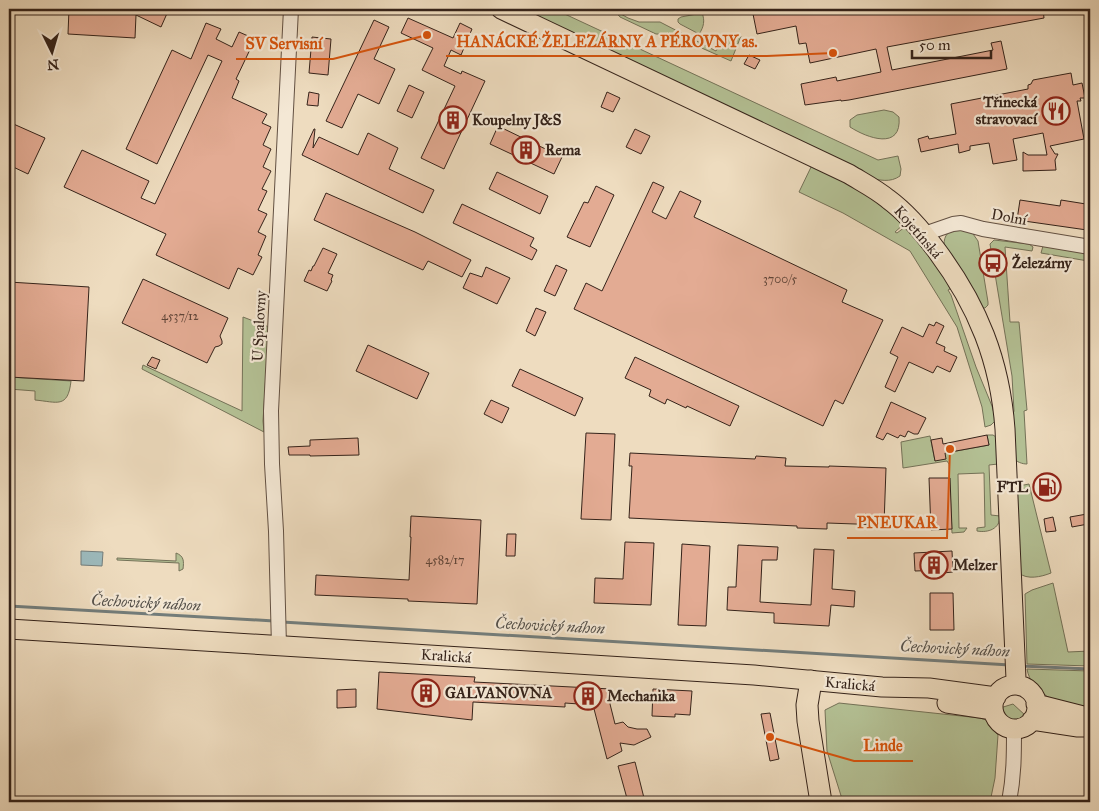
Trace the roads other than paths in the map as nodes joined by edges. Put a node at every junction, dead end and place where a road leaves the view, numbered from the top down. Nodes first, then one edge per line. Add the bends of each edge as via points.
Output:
1 (292, 9) edge
2 (501, 9) edge
3 (924, 234) junction
4 (1090, 247) edge
5 (9, 630) edge
6 (279, 639) junction
7 (811, 681) junction
8 (1016, 682) junction
9 (994, 703) junction
10 (1034, 712) junction
11 (1090, 718) edge
12 (1090, 727) edge
13 (1014, 729) junction
14 (820, 802) edge
15 (1009, 802) edge

1 - 6 street, U Spalovny via 271,411
2 - 3 main road, Kojetínská via 850,174 889,200
3 - 4 street, Dolní via 961,223
3 - 8 main road, Kojetínská via 971,304 996,368 1006,429
5 - 6 main road, Kralická
6 - 7 main road, Kralická
7 - 9 main road, Kralická via 929,688
7 - 14 highway via 808,721
8 - 9 main road via 1003,689
8 - 10 main road via 1031,692
9 - 13 main road via 1000,723
10 - 11 main road
10 - 12 main road via 1078,727
10 - 13 main road via 1024,726
13 - 15 street via 1014,777

